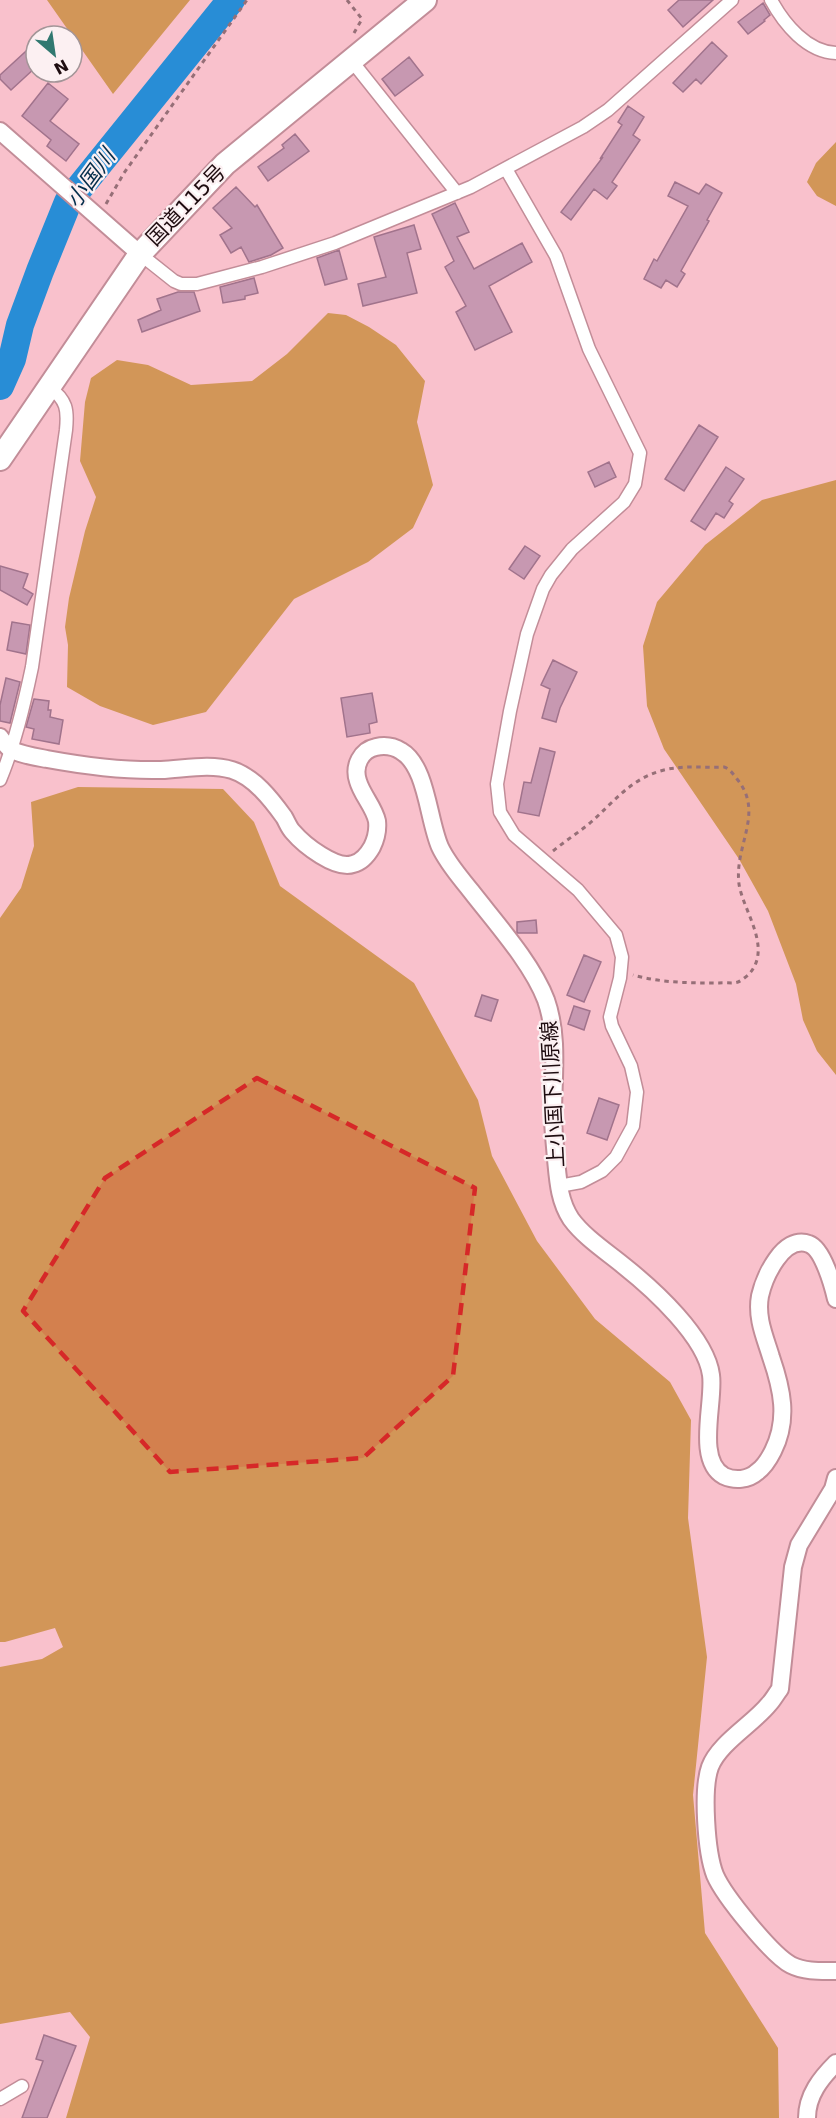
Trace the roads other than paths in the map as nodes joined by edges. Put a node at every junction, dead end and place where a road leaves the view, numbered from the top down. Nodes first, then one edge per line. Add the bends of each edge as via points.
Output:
1 (425, 0) edge
2 (732, 0) edge
3 (771, 0) edge
4 (836, 53) edge
5 (351, 60) junction
6 (0, 132) edge
7 (506, 169) junction
8 (458, 193) junction
9 (140, 254) junction
10 (49, 387) junction
11 (0, 459) edge
12 (6, 744) edge
13 (0, 780) edge
14 (559, 1186) junction
15 (836, 1299) edge
16 (836, 1478) edge
17 (836, 1971) edge
18 (836, 2062) edge
19 (22, 2086) dead end
20 (0, 2099) edge
21 (807, 2118) edge

1 - 5 highway, 国道115号
2 - 7 street via 608,110
3 - 4 street via 798,35 825,52
5 - 8 street
5 - 9 highway, 国道115号 via 225,164
6 - 9 main road
7 - 8 street
7 - 14 street via 556,256 589,350 640,453 631,492 550,575 534,611 497,784 500,812 509,828 578,890 616,935 622,957 610,1017 631,1066 637,1092 633,1126 616,1157 602,1171 581,1182
8 - 9 street via 316,249 198,284 174,281
9 - 10 highway, 国道115号
10 - 11 highway, 国道115号
10 - 12 street via 67,408 66,430 32,667 24,704
12 - 13 street
12 - 14 main road, 上小国下川原線 via 88,766 120,770 232,770 252,781 271,800 293,832 339,865 356,864 369,854 376,840 377,821 357,781 360,757 368,749 383,746 404,752 422,779 434,833 446,860 516,949 546,1001 555,1053 553,1119
14 - 15 main road, 上小国下川原線 via 573,1221 640,1278 687,1327 707,1358 712,1378 708,1442 712,1461 726,1477 739,1480 760,1471 781,1434 783,1408 773,1361 760,1327 759,1301 766,1274 781,1253 795,1244 809,1244 818,1252
16 - 17 main road via 799,1545 793,1567 780,1689 711,1764 706,1798 711,1860 727,1894 781,1959 806,1970
18 - 21 main road via 813,2091
19 - 20 street

